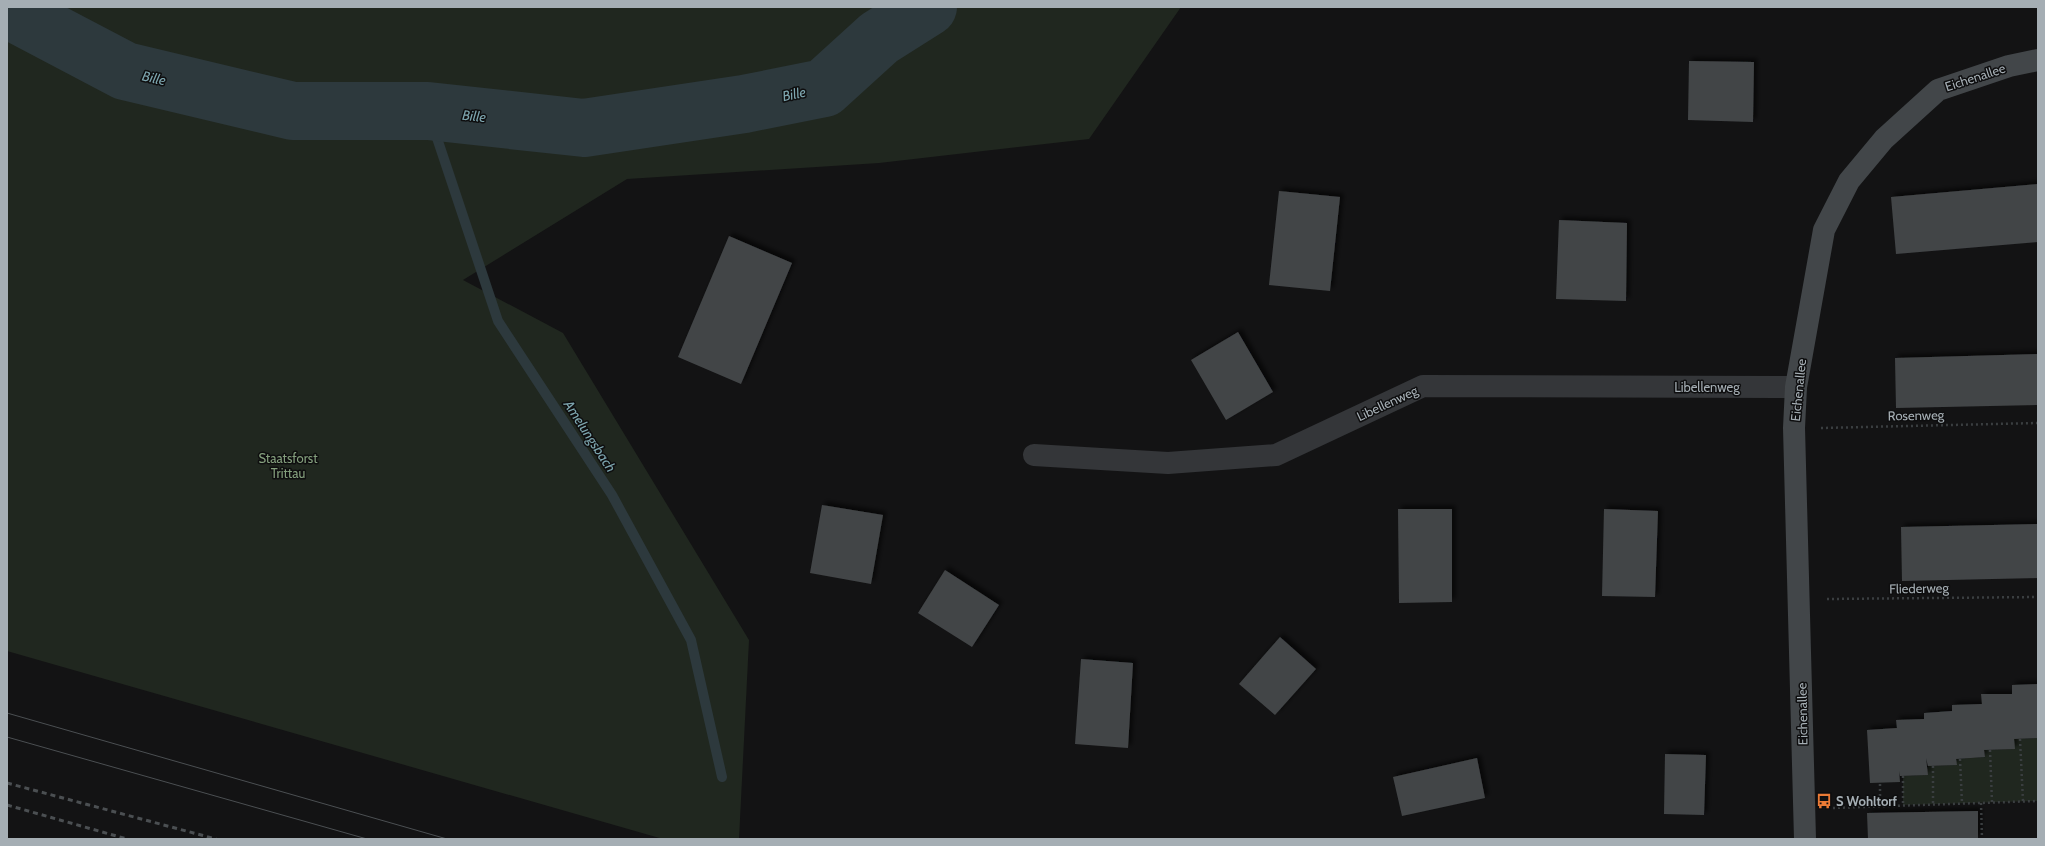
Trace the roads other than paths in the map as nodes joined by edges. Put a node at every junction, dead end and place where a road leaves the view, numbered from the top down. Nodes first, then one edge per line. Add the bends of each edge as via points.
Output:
1 (2038, 60) edge
2 (1796, 387) junction
3 (1034, 455) dead end
4 (1805, 839) edge

1 - 2 street, Eichenallee via 2009,66 1938,90 1884,139 1849,181 1824,230
2 - 3 street, Libellenweg via 1423,386 1276,455 1168,463
2 - 4 street, Eichenallee via 1794,428

